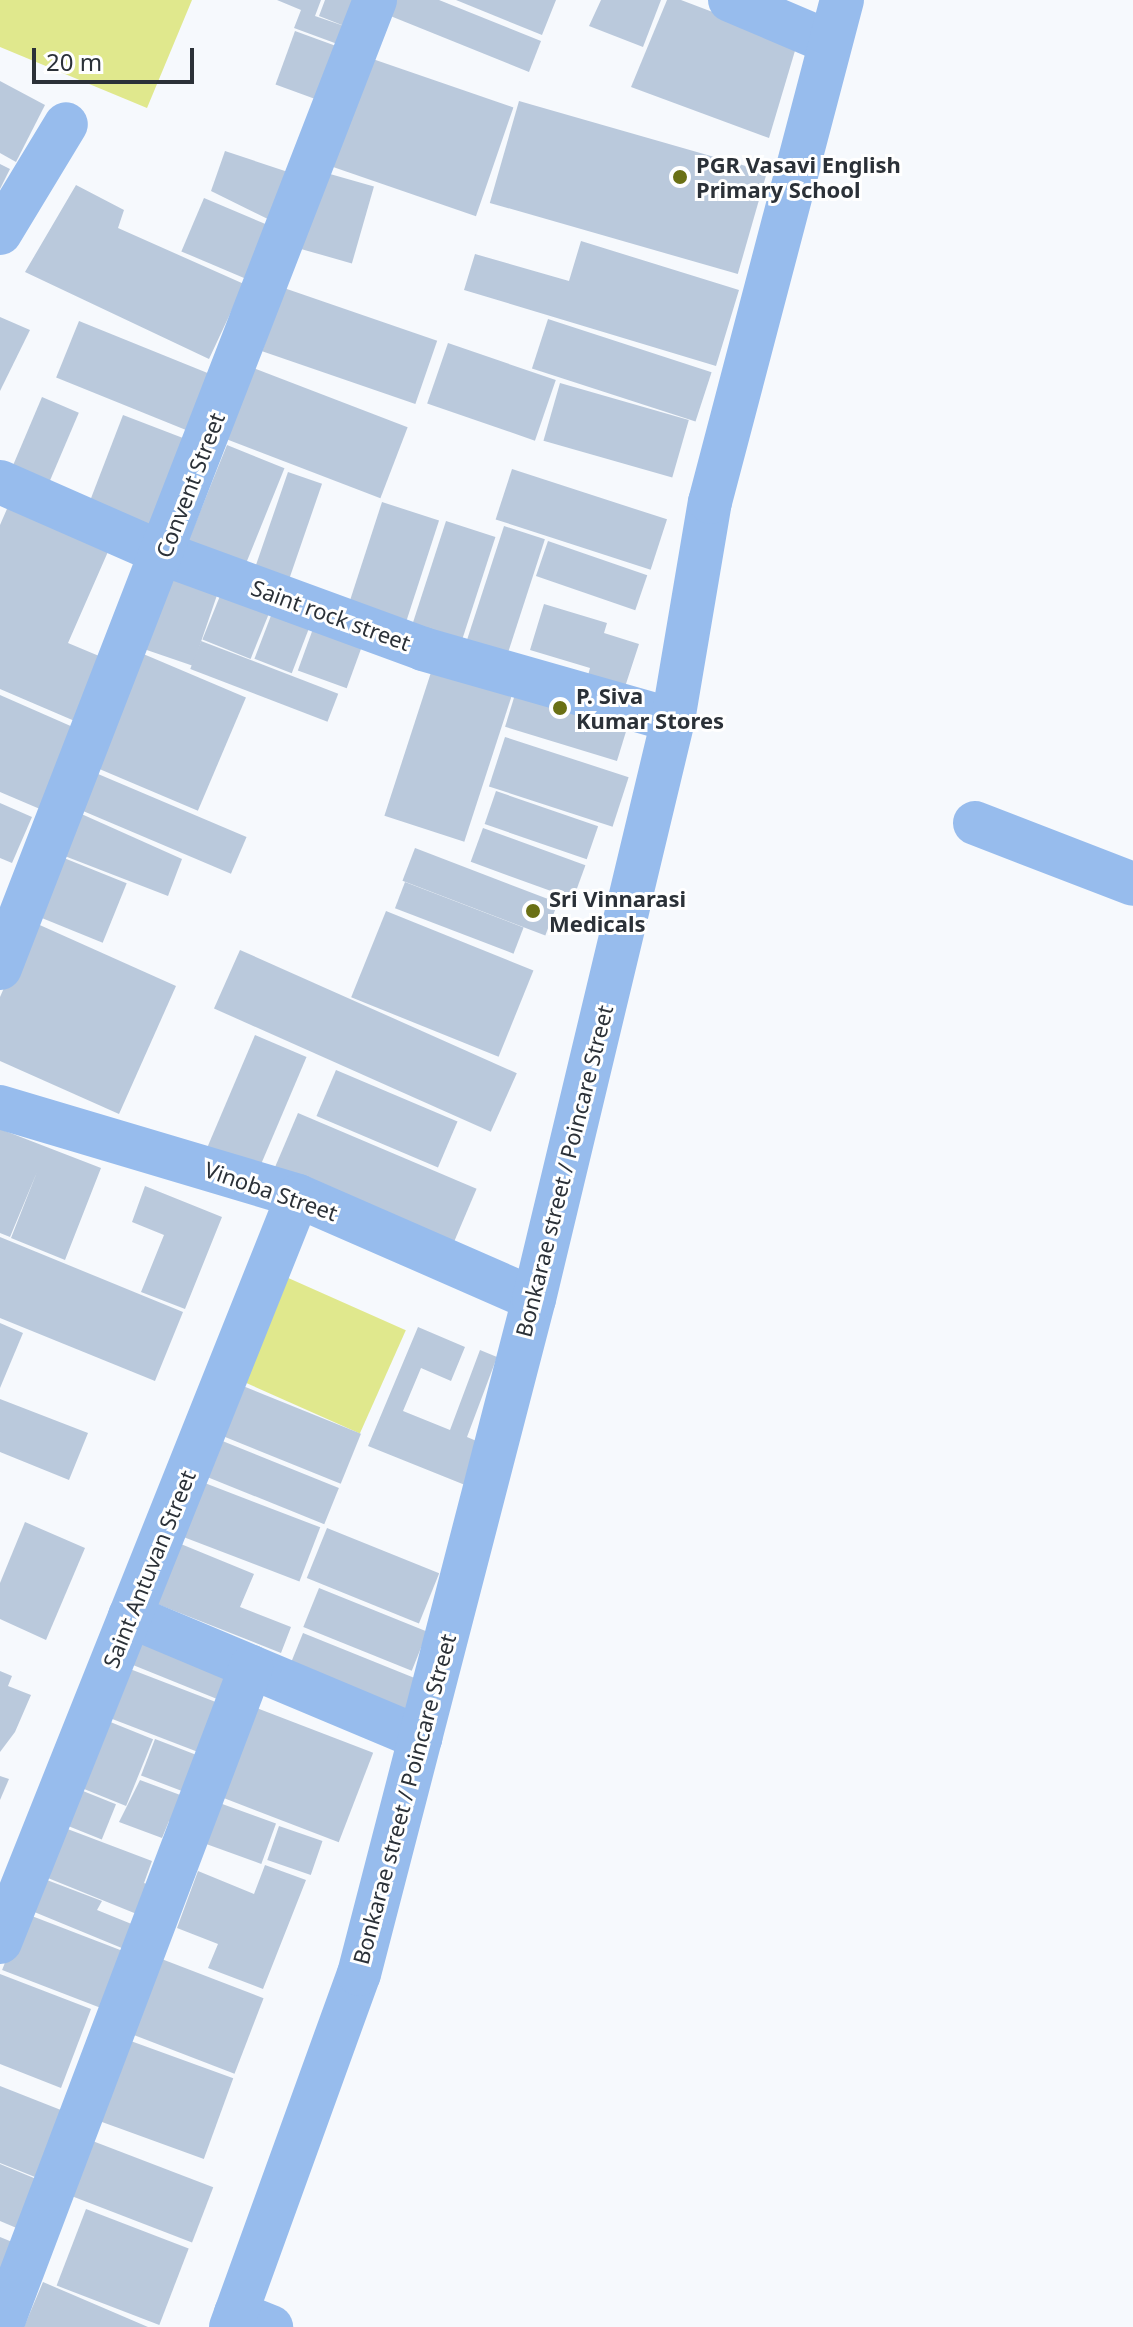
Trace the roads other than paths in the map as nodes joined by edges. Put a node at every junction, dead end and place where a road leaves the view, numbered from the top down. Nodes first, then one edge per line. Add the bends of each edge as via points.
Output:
1 (375, 0) edge
2 (730, 0) edge
3 (842, 0) edge
4 (829, 42) junction
5 (66, 124) dead end
6 (0, 233) edge
7 (0, 482) edge
8 (164, 554) junction
9 (673, 720) junction
10 (975, 823) dead end
11 (1133, 884) edge
12 (0, 968) edge
13 (0, 1107) edge
14 (298, 1196) junction
15 (534, 1299) junction
16 (130, 1616) junction
17 (251, 1667) junction
18 (420, 1738) junction
19 (0, 1942) edge
20 (246, 2322) edge
21 (1, 2327) edge

1 - 8 street, Convent Street
2 - 4 street
3 - 4 street, Bonkarae street / Poincare Street
4 - 9 street, Bonkarae street / Poincare Street via 710,502
5 - 6 street
7 - 8 street, Saint rock street
8 - 9 street, Saint rock street via 423,649
8 - 12 street, Convent Street
9 - 15 street, Bonkarae street / Poincare Street
10 - 11 street
13 - 14 street, Vinoba Street
14 - 15 street, Vinoba Street
14 - 16 street, Saint Antuvan Street
15 - 18 street, Bonkarae street / Poincare Street
16 - 17 street
16 - 19 street, Saint Antuvan Street
17 - 18 street
17 - 21 street
18 - 20 street, Bonkarae street / Poincare Street via 359,1974

